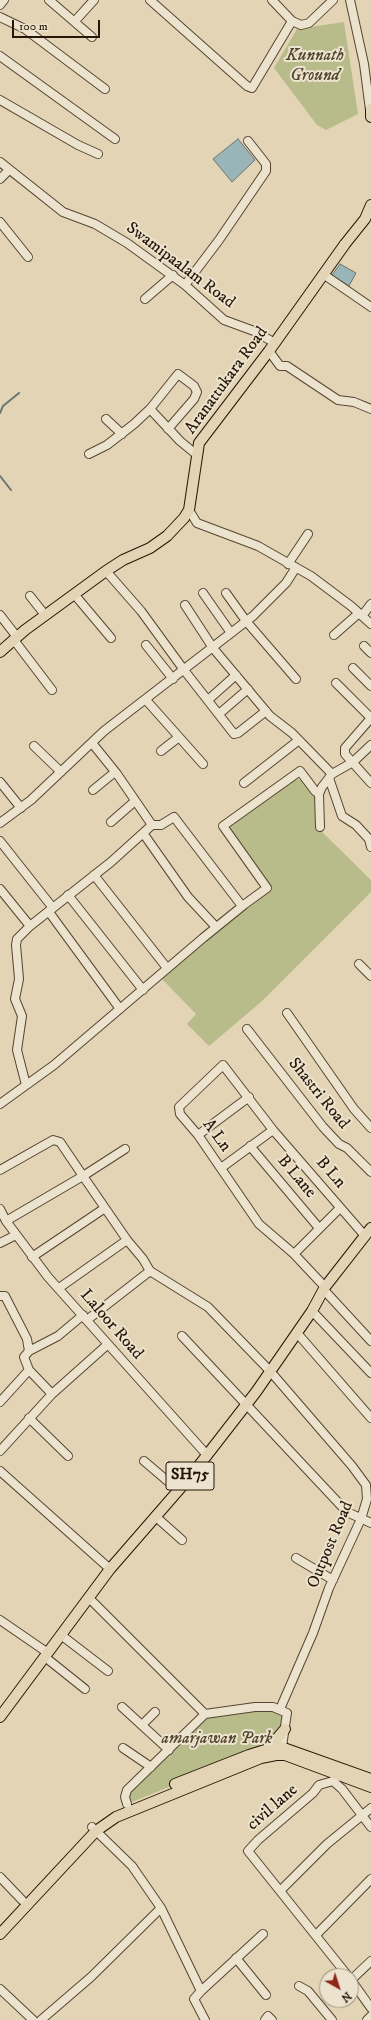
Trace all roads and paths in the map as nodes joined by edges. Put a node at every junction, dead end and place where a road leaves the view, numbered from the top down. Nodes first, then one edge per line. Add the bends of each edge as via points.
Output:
1 (4, 0) edge
2 (49, 0) edge
3 (94, 0) edge
4 (150, 0) edge
5 (272, 0) edge
6 (333, 0) edge
7 (350, 0) edge
8 (0, 5) edge
9 (0, 17) edge
10 (75, 21) junction
11 (292, 21) junction
12 (92, 37) dead end
13 (0, 56) edge
14 (105, 89) dead end
15 (0, 100) edge
16 (371, 112) edge
17 (115, 139) dead end
18 (248, 141) dead end
19 (98, 154) dead end
20 (0, 162) edge
21 (9, 170) junction
22 (0, 179) edge
23 (371, 205) edge
24 (0, 222) edge
25 (28, 257) dead end
26 (323, 274) junction
27 (173, 275) junction
28 (185, 285) junction
29 (145, 299) dead end
30 (371, 307) edge
31 (272, 347) junction
32 (150, 409) junction
33 (371, 409) edge
34 (106, 419) dead end
35 (168, 429) junction
36 (122, 434) junction
37 (89, 454) dead end
38 (197, 455) junction
39 (189, 510) junction
40 (308, 534) dead end
41 (288, 564) junction
42 (296, 569) junction
43 (106, 571) junction
44 (203, 593) dead end
45 (226, 593) dead end
46 (74, 594) junction
47 (30, 596) dead end
48 (371, 604) edge
49 (185, 605) dead end
50 (0, 614) edge
51 (360, 614) junction
52 (45, 615) junction
53 (246, 621) junction
54 (371, 624) edge
55 (231, 633) junction
56 (334, 635) dead end
57 (111, 638) dead end
58 (16, 639) junction
59 (146, 645) dead end
60 (364, 646) dead end
61 (213, 648) junction
62 (0, 652) edge
63 (371, 653) edge
64 (353, 668) dead end
65 (184, 670) junction
66 (236, 675) junction
67 (173, 679) junction
68 (296, 679) dead end
69 (336, 683) dead end
70 (371, 686) edge
71 (248, 689) junction
72 (52, 690) dead end
73 (146, 700) junction
74 (208, 700) junction
75 (266, 711) junction
76 (219, 714) junction
77 (371, 718) edge
78 (178, 737) junction
79 (299, 740) junction
80 (92, 743) junction
81 (371, 745) edge
82 (34, 746) dead end
83 (161, 751) dead end
84 (353, 762) junction
85 (203, 764) dead end
86 (61, 772) junction
87 (115, 772) junction
88 (330, 776) junction
89 (0, 782) edge
90 (244, 783) dead end
91 (371, 783) edge
92 (93, 790) dead end
93 (319, 794) junction
94 (136, 801) junction
95 (21, 808) junction
96 (111, 822) dead end
97 (0, 823) edge
98 (152, 825) junction
99 (320, 827) dead end
100 (143, 833) junction
101 (0, 841) edge
102 (371, 847) edge
103 (94, 875) junction
104 (0, 889) edge
105 (68, 896) junction
106 (242, 906) junction
107 (51, 910) junction
108 (30, 926) junction
109 (216, 927) junction
110 (359, 964) dead end
111 (167, 968) junction
112 (371, 976) edge
113 (143, 990) junction
114 (120, 1009) junction
115 (287, 1013) dead end
116 (247, 1029) dead end
117 (26, 1085) junction
118 (249, 1097) junction
119 (0, 1104) edge
120 (371, 1128) edge
121 (272, 1130) junction
122 (198, 1135) junction
123 (250, 1146) junction
124 (125, 1149) dead end
125 (221, 1168) junction
126 (0, 1170) edge
127 (371, 1172) edge
128 (83, 1176) junction
129 (105, 1208) junction
130 (340, 1208) junction
131 (0, 1209) edge
132 (6, 1221) junction
133 (319, 1228) junction
134 (368, 1232) edge
135 (16, 1235) junction
136 (127, 1240) junction
137 (0, 1243) edge
138 (294, 1254) junction
139 (32, 1257) junction
140 (150, 1271) junction
141 (59, 1288) junction
142 (325, 1289) junction
143 (0, 1296) edge
144 (312, 1311) junction
145 (85, 1318) junction
146 (297, 1333) junction
147 (182, 1336) dead end
148 (371, 1341) edge
149 (107, 1345) junction
150 (29, 1351) junction
151 (29, 1370) junction
152 (270, 1372) junction
153 (371, 1373) edge
154 (52, 1394) junction
155 (0, 1402) edge
156 (246, 1403) junction
157 (29, 1418) junction
158 (371, 1418) edge
159 (0, 1451) edge
160 (207, 1455) junction
161 (68, 1456) dead end
162 (144, 1461) dead end
163 (0, 1471) edge
164 (178, 1490) junction
165 (155, 1516) junction
166 (360, 1519) junction
167 (371, 1523) edge
168 (182, 1540) dead end
169 (296, 1558) dead end
170 (110, 1569) junction
171 (333, 1580) junction
172 (89, 1598) junction
173 (0, 1620) edge
174 (61, 1635) junction
175 (46, 1655) junction
176 (108, 1671) dead end
177 (85, 1689) dead end
178 (122, 1706) dead end
179 (280, 1709) junction
180 (155, 1712) dead end
181 (205, 1714) junction
182 (0, 1717) edge
183 (142, 1725) junction
184 (286, 1729) junction
185 (123, 1748) dead end
186 (169, 1750) junction
187 (282, 1750) junction
188 (270, 1751) junction
189 (151, 1767) junction
190 (335, 1774) junction
191 (371, 1779) edge
192 (371, 1787) edge
193 (128, 1804) junction
194 (371, 1808) edge
195 (115, 1814) junction
196 (362, 1815) junction
197 (371, 1827) edge
198 (94, 1829) junction
199 (0, 1877) edge
200 (371, 1879) edge
201 (40, 1885) junction
202 (280, 1890) junction
203 (22, 1900) junction
204 (161, 1908) junction
205 (0, 1924) edge
206 (0, 1934) edge
207 (263, 1934) dead end
208 (316, 1934) junction
209 (236, 1958) junction
210 (371, 1962) edge
211 (342, 1968) edge
212 (359, 1973) edge
213 (299, 1986) dead end
214 (0, 1989) edge
215 (201, 1991) junction
216 (359, 1991) edge
217 (266, 1995) dead end
218 (371, 2008) edge
219 (371, 2016) edge
220 (33, 2020) edge
221 (41, 2020) edge
222 (205, 2020) edge
223 (265, 2020) edge
224 (272, 2020) edge
225 (332, 2020) edge
226 (367, 2020) edge

1 - 8 street
2 - 10 street
3 - 10 street
4 - 11 street via 252,88
5 - 11 street
6 - 11 street via 305,25
7 - 16 street
9 - 14 street via 25,29
10 - 12 street
13 - 17 street
15 - 19 street
18 - 28 street via 265,161 266,171
20 - 21 street, Swamipaalam Road
21 - 22 street
21 - 27 street, Swamipaalam Road via 63,212 95,224 128,243
23 - 26 main road, Aranattukara Road via 365,219
24 - 25 street
26 - 30 street
26 - 31 main road, Aranattukara Road
27 - 28 street, Swamipaalam Road
27 - 29 street
28 - 31 street, Swamipaalam Road via 224,320 254,331
31 - 33 street via 280,366 287,366 338,400 354,402
31 - 38 main road, Aranattukara Road via 198,443
32 - 35 street
32 - 35 street via 178,374 197,389 196,395
32 - 36 street
34 - 36 street
35 - 38 street
36 - 37 street
38 - 39 main road, Aranattukara Road
39 - 41 street via 197,523 258,546
39 - 43 main road via 167,536
40 - 41 street
41 - 42 street
42 - 51 street via 311,576
42 - 53 street via 286,583
43 - 46 main road
43 - 65 street via 141,611
44 - 55 street
45 - 53 street
46 - 52 main road
46 - 57 street
47 - 52 street
48 - 51 street
49 - 61 street
50 - 58 street
51 - 54 street
51 - 56 street
52 - 58 main road
53 - 55 street
53 - 68 street
55 - 61 street
58 - 62 main road
58 - 72 street
59 - 67 street
60 - 63 street
61 - 65 street
61 - 66 street
64 - 70 street
65 - 67 street
65 - 74 street
66 - 71 street
66 - 74 street
67 - 73 street
69 - 77 street
71 - 75 street
71 - 76 street
73 - 78 street
73 - 80 street
74 - 76 street
75 - 76 street via 234,734
75 - 79 street
77 - 84 street via 345,748 345,754
78 - 83 street
78 - 85 street
79 - 88 street
79 - 90 street
80 - 86 street
80 - 87 street
81 - 84 street
82 - 86 street
84 - 88 street
84 - 91 street
86 - 95 street
87 - 92 street
87 - 94 street
88 - 93 street
88 - 102 street via 342,816 356,824 369,839
89 - 95 street
93 - 99 street
93 - 106 street via 300,771 222,826 267,888
94 - 96 street
94 - 98 street
95 - 97 street
98 - 100 street
98 - 106 street via 177,818
100 - 103 street
100 - 109 street via 188,897
101 - 107 street
103 - 105 street
103 - 111 street
104 - 108 street
105 - 107 street
105 - 113 street
106 - 109 street
107 - 108 street
107 - 114 street
108 - 117 street via 17,939 16,945 18,979 15,999 22,1016 17,1050
109 - 111 street
110 - 112 street
111 - 113 street
113 - 114 street
114 - 117 street
115 - 120 street via 354,1109
116 - 127 street, Shastri Road via 323,1127
117 - 119 street
118 - 121 street, A Ln
118 - 122 street
118 - 122 street, A Ln via 227,1069 223,1065 220,1066 179,1107 180,1114
121 - 123 street
121 - 130 street, B Ln
122 - 125 street, A Ln
123 - 125 street
123 - 133 street, B Lane
124 - 128 street
125 - 138 street, A Ln via 259,1224
126 - 128 street via 53,1140 60,1142
128 - 129 street
128 - 132 street
129 - 136 street
129 - 139 street
130 - 133 street
130 - 134 street, B Ln
131 - 132 street, Laloor Road
132 - 135 street, Laloor Road
133 - 138 street
134 - 142 main road, SH75
135 - 137 street
135 - 139 street, Laloor Road
136 - 140 street
136 - 141 street
138 - 142 street, A Ln
139 - 141 street, Laloor Road
140 - 145 street
140 - 152 street, Outpost Road via 208,1307
141 - 145 street, Laloor Road
142 - 144 main road, SH75
142 - 148 street, A Ln
143 - 150 street via 7,1300 27,1339
144 - 146 main road, SH75
144 - 153 street
145 - 149 street, Laloor Road
145 - 150 street
146 - 152 main road, SH75
146 - 158 street
147 - 156 street
149 - 154 street
149 - 160 street, Laloor Road
150 - 151 street via 24,1357
151 - 154 street
151 - 155 street
152 - 156 main road, SH75
152 - 166 street, Outpost Road via 366,1485 367,1499
154 - 157 street
156 - 160 main road, SH75
156 - 166 street via 347,1512
157 - 159 street
157 - 161 street
160 - 164 main road, SH75
162 - 164 street
163 - 170 street
164 - 165 main road, SH75
165 - 168 street
165 - 170 main road, SH75
166 - 167 street
166 - 171 street, Outpost Road
169 - 171 street
170 - 172 main road, SH75
171 - 179 street, Outpost Road
172 - 174 main road, SH75
172 - 181 street
173 - 175 street
174 - 175 main road, SH75
174 - 176 street
175 - 177 street
175 - 182 main road, SH75
178 - 183 street
179 - 181 street via 255,1707
179 - 184 street via 287,1713
180 - 183 street
181 - 186 street
183 - 186 street
184 - 187 street
184 - 188 main road
185 - 189 street
186 - 189 street
187 - 188 main road
187 - 190 main road
188 - 193 main road
188 - 195 main road
189 - 193 street via 127,1790 125,1797
190 - 191 main road
190 - 192 main road
190 - 196 street via 342,1789
190 - 202 street, civil lane via 319,1785 248,1851
193 - 195 main road
194 - 196 street
195 - 198 main road
196 - 197 street
196 - 202 street via 330,1841
198 - 201 main road
198 - 204 street via 132,1866
199 - 203 street
200 - 208 street
201 - 203 main road
201 - 206 main road
202 - 208 street, civil lane
203 - 205 main road
204 - 215 street
204 - 221 street via 91,1977
207 - 209 street
208 - 211 street, civil lane
209 - 215 street
209 - 217 street
210 - 212 street
213 - 225 street via 308,1991
214 - 220 street
215 - 222 street via 194,2000
216 - 218 street
219 - 226 street
223 - 224 street via 268,2016

